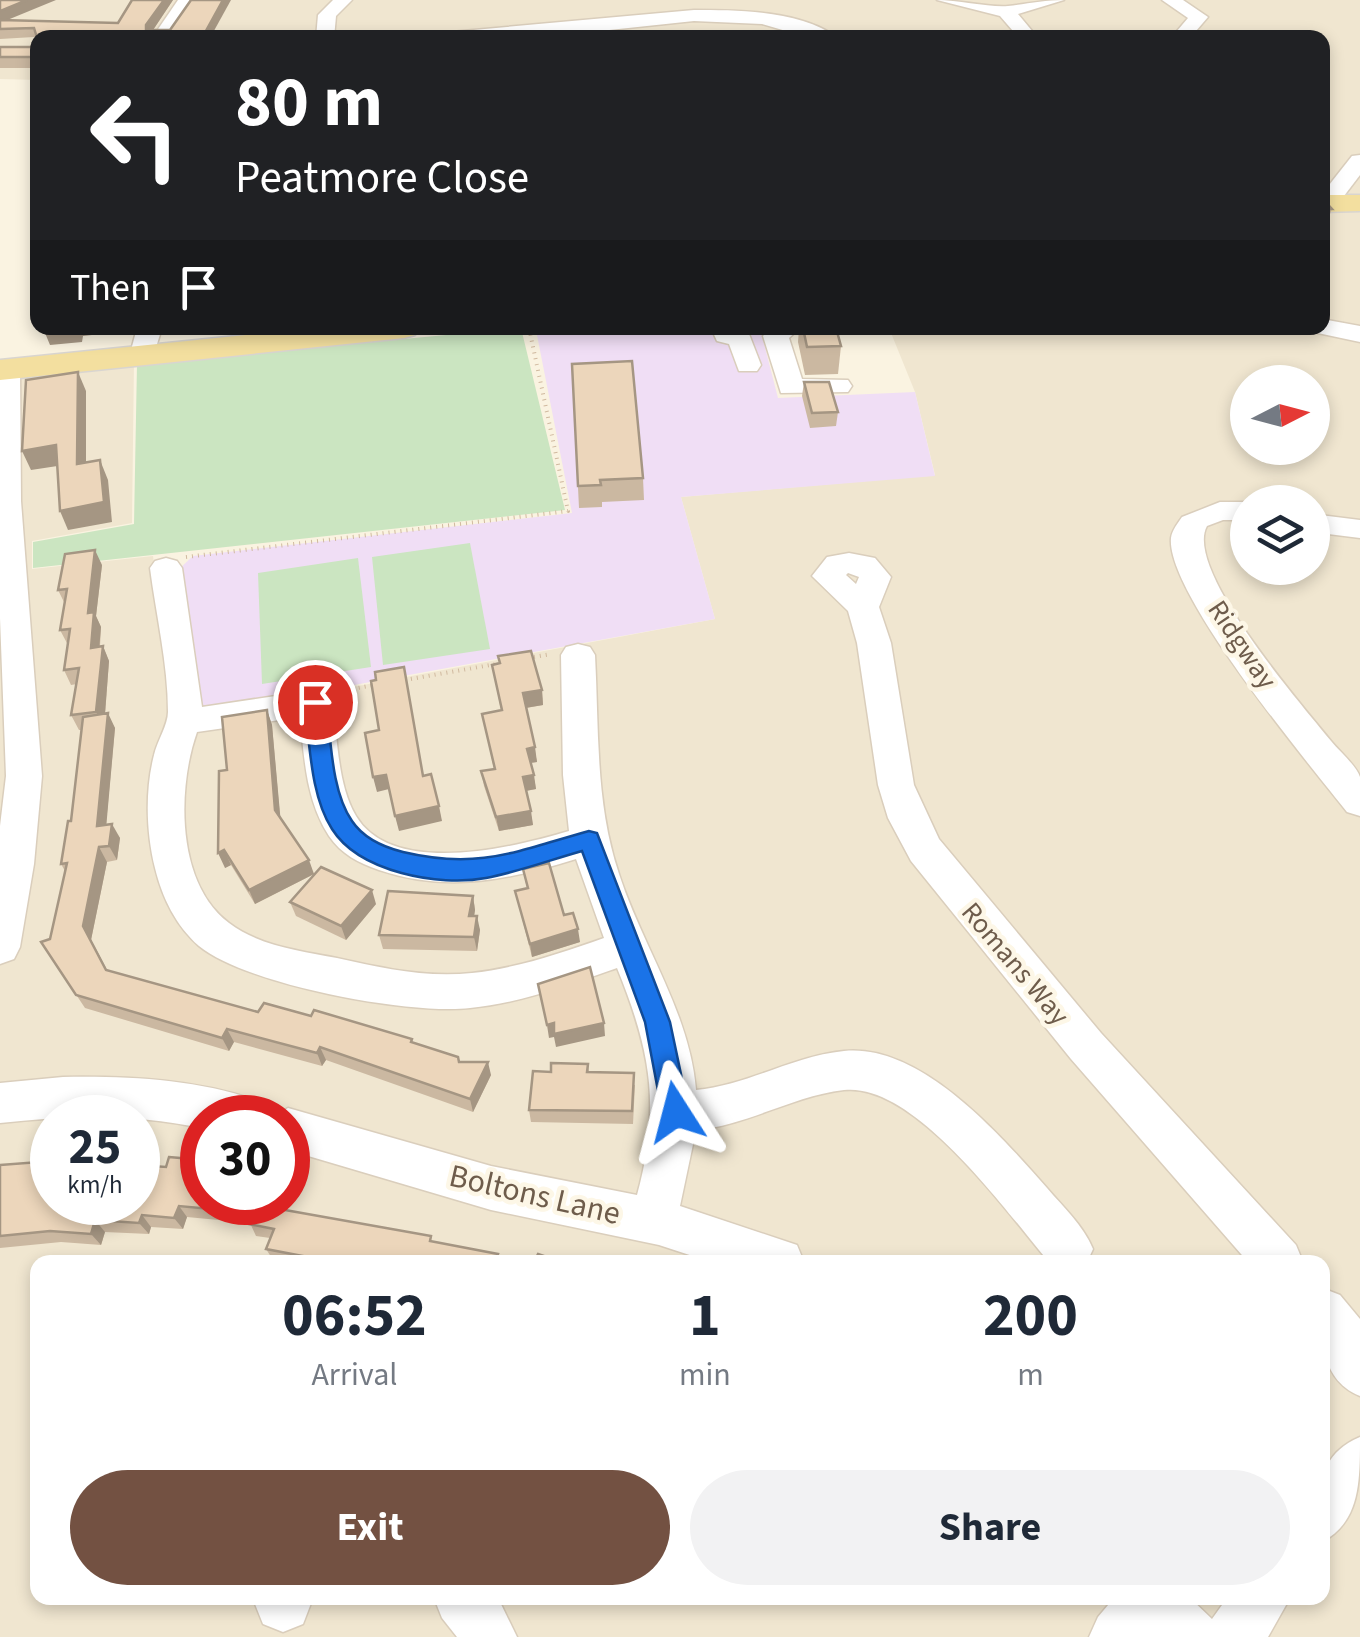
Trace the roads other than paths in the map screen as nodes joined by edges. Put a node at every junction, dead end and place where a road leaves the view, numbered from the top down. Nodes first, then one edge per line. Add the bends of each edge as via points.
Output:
1 (187, 0) edge
2 (342, 0) edge
3 (946, 0) edge
4 (1055, 0) edge
5 (1171, 0) edge
6 (979, 4) edge
7 (1006, 12) junction
8 (166, 30) edge
9 (326, 30) edge
10 (553, 30) edge
11 (811, 30) edge
12 (1024, 30) edge
13 (1187, 30) edge
14 (1360, 161) edge
15 (1330, 197) edge
16 (1360, 203) edge
17 (1330, 204) edge
18 (1330, 328) edge
19 (1360, 334) edge
20 (267, 335) edge
21 (726, 335) edge
22 (777, 335) edge
23 (146, 341) edge
24 (748, 365) dead end
25 (4, 370) edge
26 (840, 386) dead end
27 (1230, 511) edge
28 (1330, 526) edge
29 (1360, 530) edge
30 (5, 548) edge
31 (166, 568) road end
32 (863, 607) dead end
33 (587, 667) road end
34 (186, 716) junction
35 (12, 744) edge
36 (1360, 802) edge
37 (589, 840) junction
38 (0, 946) edge
39 (628, 947) junction
40 (0, 1103) edge
41 (180, 1103) edge
42 (676, 1112) junction
43 (310, 1135) edge
44 (654, 1221) junction
45 (1068, 1249) dead end
46 (762, 1255) edge
47 (1273, 1255) edge
48 (1330, 1321) edge
49 (1360, 1370) edge
50 (1360, 1464) edge
51 (1330, 1504) edge
52 (471, 1605) edge
53 (1144, 1605) edge
54 (1157, 1605) edge
55 (1257, 1605) edge
56 (488, 1637) edge
57 (1118, 1637) edge
58 (1190, 1637) edge
59 (1233, 1637) edge

1 - 8 street
2 - 9 street via 327,15
3 - 6 street
4 - 7 street
5 - 13 street via 1199,17
6 - 7 street
7 - 12 street
10 - 11 street via 660,14 749,16
14 - 15 street
16 - 17 main road
18 - 19 street
20 - 23 main road
21 - 24 street via 740,339
22 - 26 street via 791,387
23 - 25 main road
25 - 30 street
27 - 36 street, Ridgway via 1196,519 1186,540 1192,563 1248,656
28 - 29 street
30 - 35 street
31 - 34 street
32 - 47 street, Romans Way via 896,785 925,850 1052,1006
33 - 37 street
34 - 37 street via 326,715 329,791 340,824 382,856 444,871 484,870
34 - 39 street via 173,742 166,797 170,868 189,910 220,942 269,962 447,992 528,980
35 - 38 street via 24,776
37 - 39 street
39 - 42 street via 658,1022
40 - 41 street via 52,1096
42 - 44 street
42 - 45 street via 730,1105 852,1069 888,1077 952,1120
43 - 44 street, Boltons Lane via 491,1188
44 - 46 street, Boltons Lane
48 - 49 street
50 - 51 street
52 - 56 street
53 - 57 street
54 - 58 street
55 - 59 street

